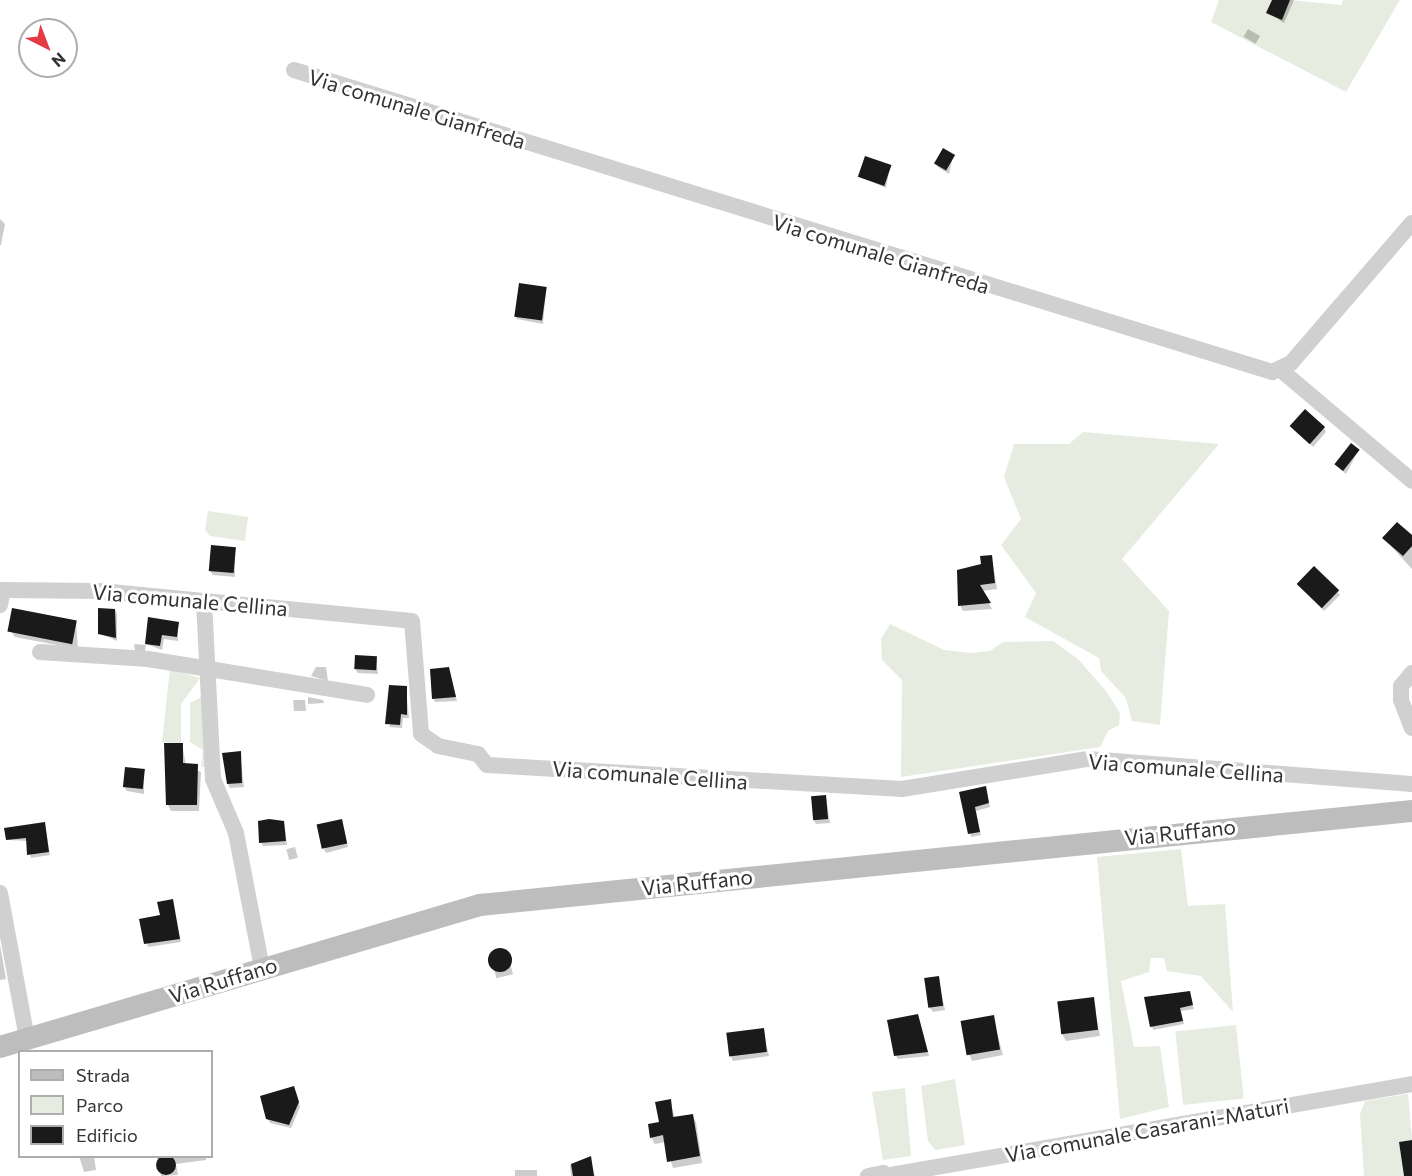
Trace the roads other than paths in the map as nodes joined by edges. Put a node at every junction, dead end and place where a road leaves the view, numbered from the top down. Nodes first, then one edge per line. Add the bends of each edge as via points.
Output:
1 (294, 70) dead end
2 (1412, 223) edge
3 (1282, 371) junction
4 (1412, 481) edge
5 (1, 595) edge
6 (204, 601) junction
7 (40, 652) dead end
8 (208, 667) junction
9 (1412, 673) edge
10 (367, 695) dead end
11 (1412, 728) edge
12 (1412, 784) edge
13 (1412, 811) edge
14 (0, 893) edge
15 (262, 968) junction
16 (27, 1039) junction
17 (0, 1047) edge
18 (1412, 1084) edge
19 (879, 1175) edge

1 - 3 street, Via comunale Gianfreda via 976,284
2 - 3 street
3 - 4 street
5 - 6 street, Via comunale Cellina via 101,591
6 - 8 street
6 - 12 street, Via comunale Cellina via 412,621 421,734 438,746 478,754 487,765 902,789 1088,759
7 - 8 street
8 - 10 street via 295,687
8 - 15 street via 213,779 236,833
9 - 11 street via 1401,686 1401,700
13 - 15 street, Via Ruffano via 480,905
14 - 16 street
15 - 16 street, Via Ruffano
16 - 17 street, Via Ruffano
18 - 19 street, Via comunale Casarani-Maturi

